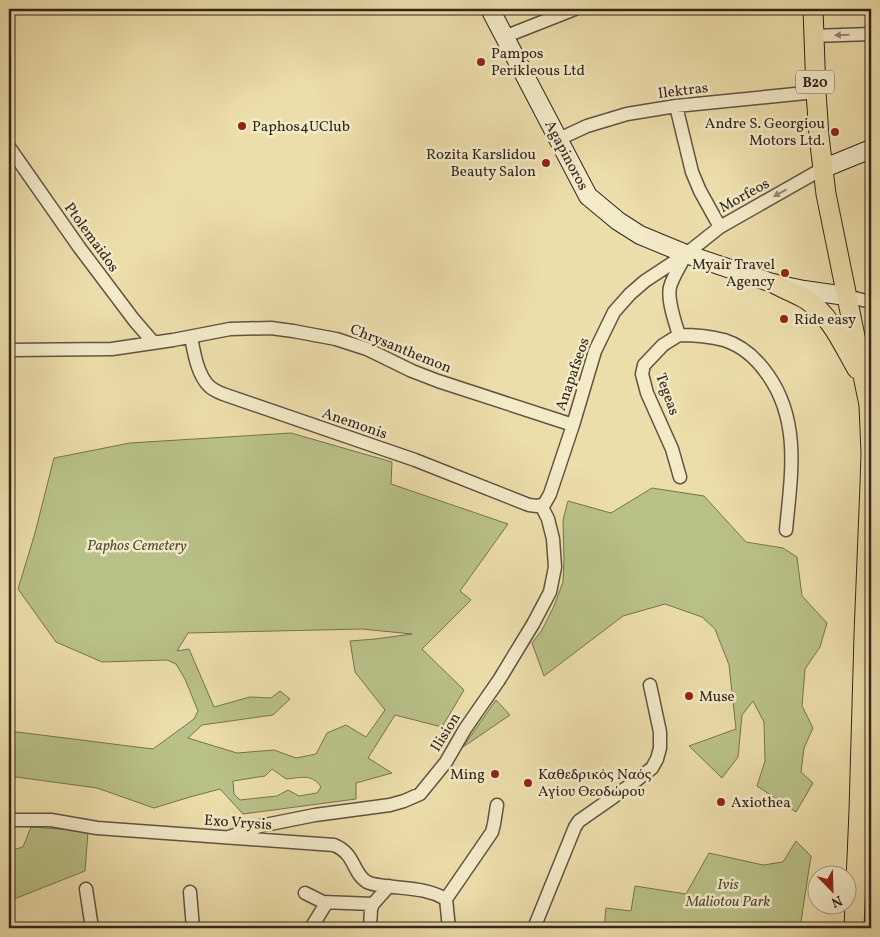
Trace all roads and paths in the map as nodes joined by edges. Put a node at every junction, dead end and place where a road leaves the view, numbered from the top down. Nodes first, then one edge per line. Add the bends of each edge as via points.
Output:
1 (490, 9) edge
2 (575, 9) edge
3 (813, 9) edge
4 (871, 34) edge
5 (813, 36) junction
6 (504, 37) junction
7 (816, 92) junction
8 (676, 106) junction
9 (559, 140) junction
10 (9, 147) edge
11 (870, 149) edge
12 (822, 162) junction
13 (720, 227) junction
14 (686, 254) junction
15 (775, 284) junction
16 (846, 296) junction
17 (871, 302) edge
18 (678, 335) junction
19 (191, 337) junction
20 (154, 342) junction
21 (9, 350) edge
22 (866, 383) junction
23 (573, 425) junction
24 (680, 477) dead end
25 (541, 505) junction
26 (786, 530) dead end
27 (868, 635) edge
28 (650, 685) dead end
29 (497, 805) dead end
30 (9, 819) edge
31 (229, 837) junction
32 (864, 854) edge
33 (389, 886) junction
34 (86, 889) dead end
35 (190, 892) dead end
36 (305, 893) dead end
37 (446, 899) junction
38 (327, 902) junction
39 (373, 904) junction
40 (92, 928) edge
41 (193, 928) edge
42 (311, 928) edge
43 (370, 928) edge
44 (449, 928) edge
45 (534, 928) edge
46 (854, 928) edge

1 - 6 main road, Agapinoros
2 - 6 street
3 - 5 main road, B20
4 -> 5 street
5 - 7 main road, B20
6 - 9 main road, Agapinoros
7 - 8 street, Ilektras
7 - 12 main road, B20
8 - 9 street, Ilektras via 627,114 587,126
8 - 13 street via 692,172
9 - 14 main road, Agapinoros via 588,196 618,222
10 - 20 street, Ptolemaidos via 79,247
11 - 12 main road
12 -> 13 street, Morfeos
12 - 16 main road, B20
13 - 14 street, Morfeos
14 - 15 main road, Agapinoros
14 - 18 street via 669,292
14 - 23 street, Anapafseos via 644,281 614,312 595,351
15 - 16 main road, Agapinoros
15 - 22 main road via 806,300 830,322
16 - 17 street
16 - 22 main road, B20
18 - 24 street, Tegeas via 644,365 642,374
18 - 26 street via 726,341 748,352 773,382 784,405 791,437
19 - 20 street, Chrysanthemon
19 - 23 street, Chrysanthemon via 230,329 264,328 336,339 367,349 438,382
19 - 25 street, Anemonis via 204,380 214,390 415,460 529,505
20 - 21 street, Chrysanthemon via 112,349
22 - 27 main road, B20 via 871,453
23 - 25 street, Anapafseos via 550,494
25 - 31 street, Ilision via 553,539 555,567 550,592 499,680 446,762 420,794 390,805 315,814 260,826
27 - 32 main road, B20
28 - 45 street via 660,732 657,759 652,768 629,786 579,820
29 - 37 street via 492,832
30 - 31 street, Exo Vrysis
31 - 33 street, Exo Vrysis via 334,845 349,855 365,881
32 - 46 main road, B20
33 - 37 street, Exo Vrysis via 433,893
33 - 39 street
34 - 40 street
35 - 41 street
36 - 38 street
37 - 44 street
38 - 39 street
38 - 42 street
39 - 43 street

